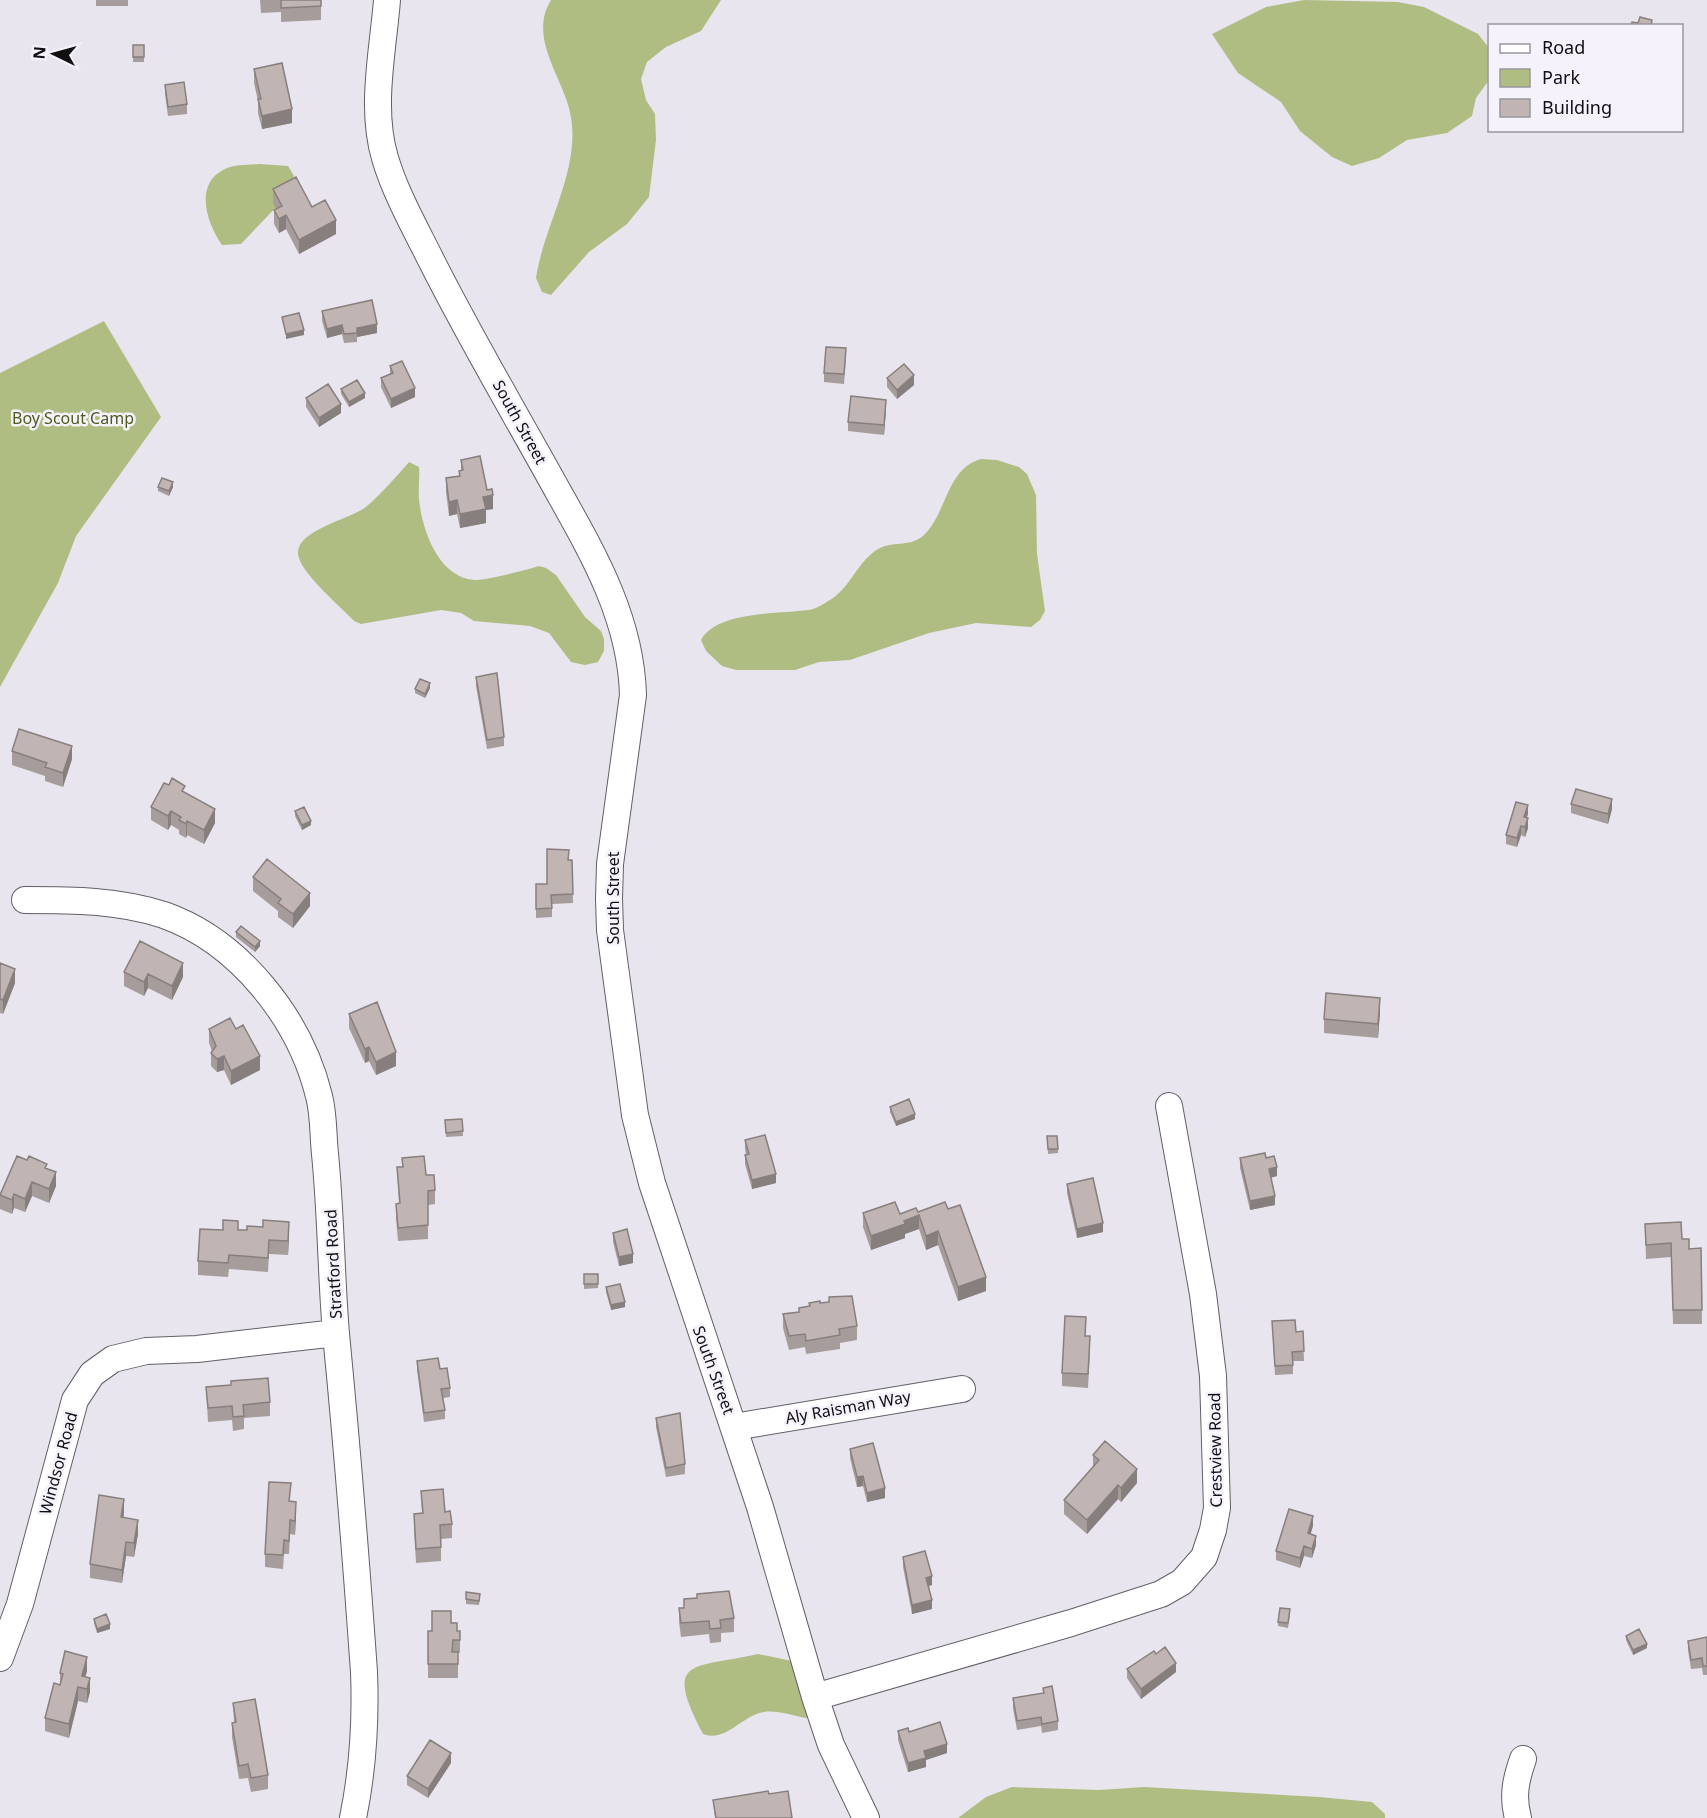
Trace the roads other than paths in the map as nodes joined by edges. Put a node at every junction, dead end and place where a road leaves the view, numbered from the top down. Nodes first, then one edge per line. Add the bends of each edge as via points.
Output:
1 (387, 0) edge
2 (25, 900) dead end
3 (1169, 1106) dead end
4 (336, 1333) junction
5 (962, 1389) dead end
6 (734, 1426) junction
7 (0, 1658) edge
8 (815, 1697) junction
9 (1524, 1759) dead end
10 (352, 1818) edge
11 (866, 1818) edge
12 (1518, 1818) edge

1 - 6 street, South Street via 378,104 385,158 450,297 588,546 614,601 627,642 633,695 610,864 609,899 621,1021 635,1115 652,1183 692,1311
2 - 4 street, Stratford Road via 101,901 162,915 194,929 226,951 264,986 289,1025 320,1098
3 - 8 street, Crestview Road via 1203,1294 1213,1376 1217,1508 1204,1557 1182,1582 1161,1594
4 - 7 street, Windsor Road via 146,1351 113,1359 92,1374 75,1400 20,1604
4 - 10 street, Stratford Road via 366,1717
5 - 6 street, Aly Raisman Way
6 - 8 street, South Street
8 - 11 street, South Street via 831,1745
9 - 12 street via 1516,1779

